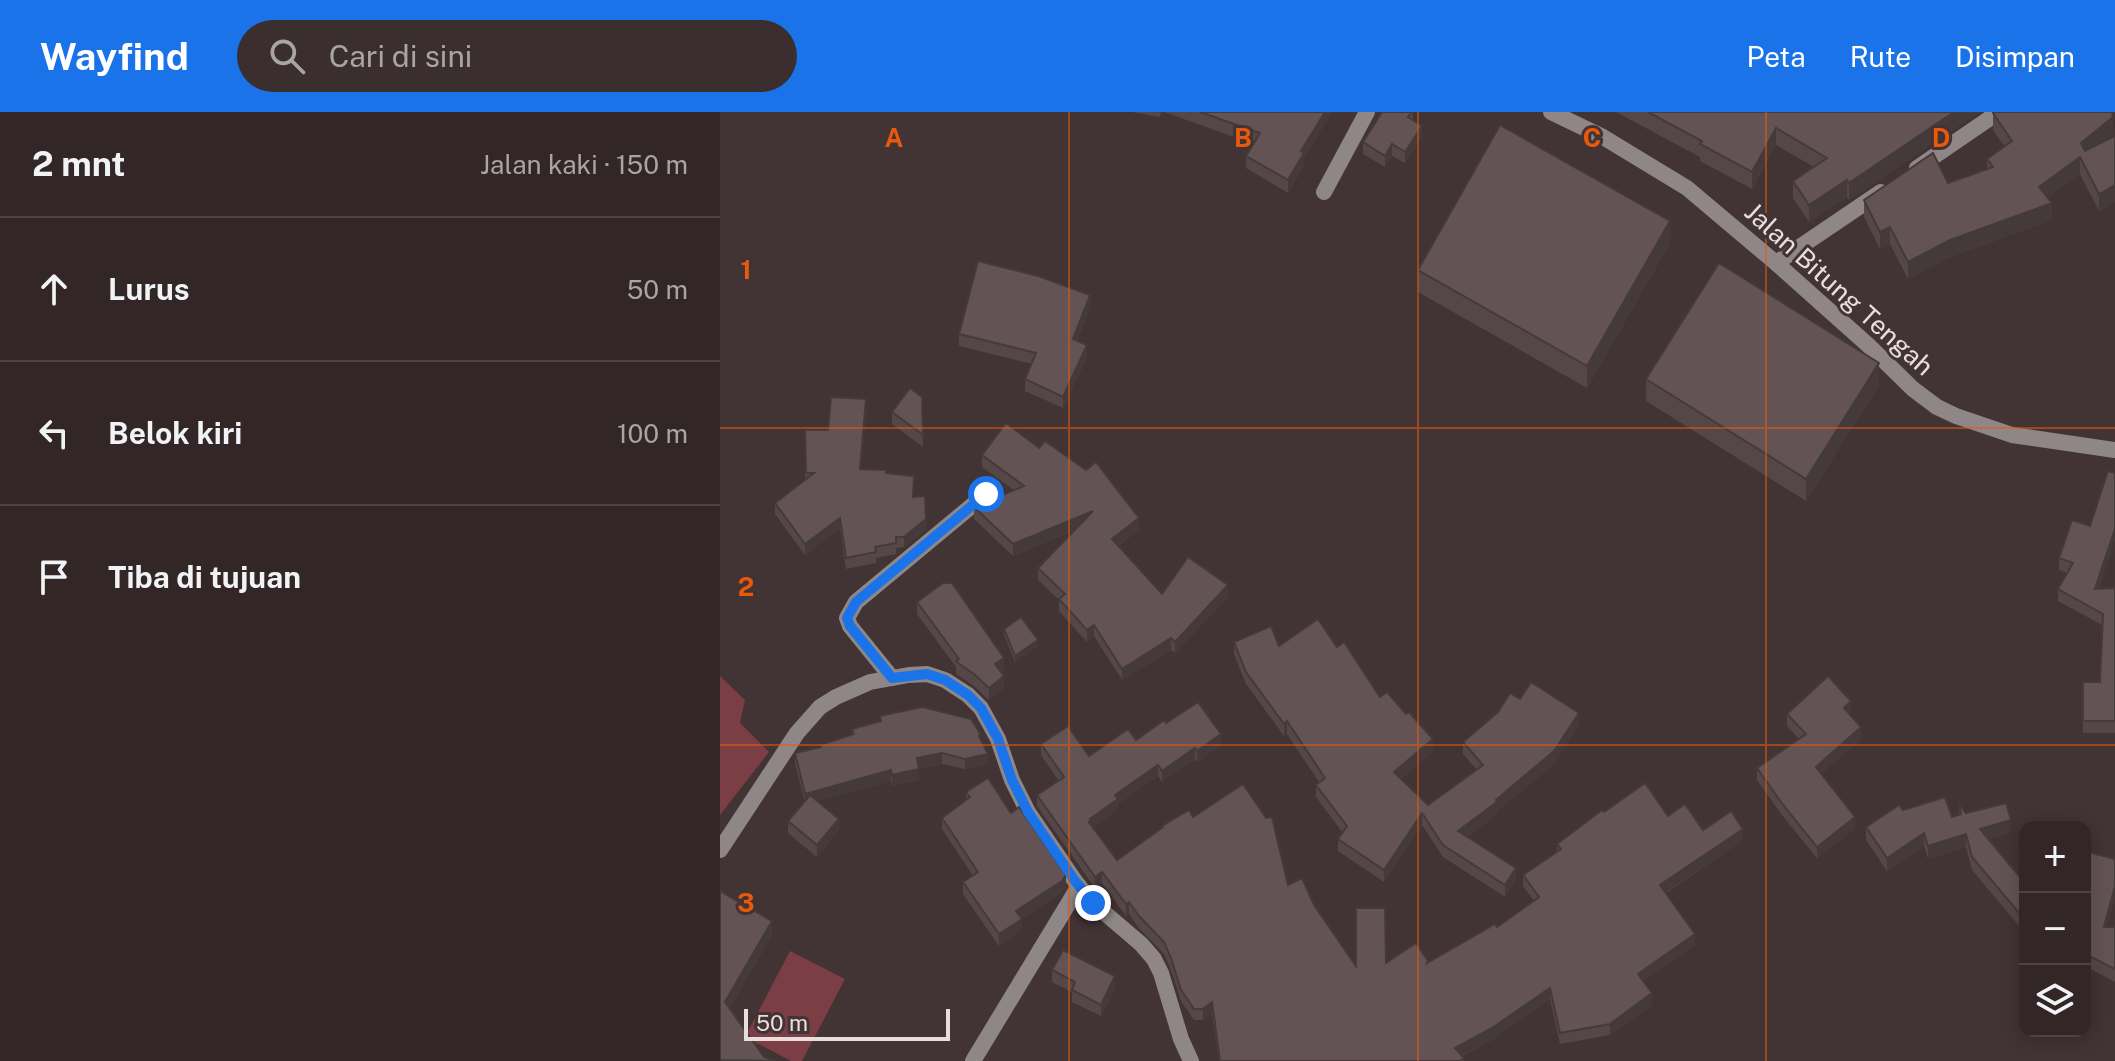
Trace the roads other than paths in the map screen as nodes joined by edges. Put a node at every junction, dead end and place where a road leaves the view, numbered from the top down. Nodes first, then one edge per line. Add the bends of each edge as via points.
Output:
1 (1367, 112) edge
2 (1551, 112) edge
3 (1999, 112) edge
4 (1324, 192) dead end
5 (1776, 263) junction
6 (2115, 450) edge
7 (986, 494) dead end
8 (892, 678) junction
9 (720, 850) edge
10 (1079, 886) junction
11 (973, 1061) edge
12 (1191, 1061) edge

1 - 4 street
2 - 5 street, Jalan Bitung Tengah via 1687,188
3 - 5 street
5 - 6 street, Jalan Bitung Tengah via 1937,407 2012,435
7 - 8 street via 851,609 850,626
8 - 9 street via 844,693 808,719
8 - 10 street via 927,674 945,680 981,708 1028,812
10 - 11 street
10 - 12 street via 1154,959

